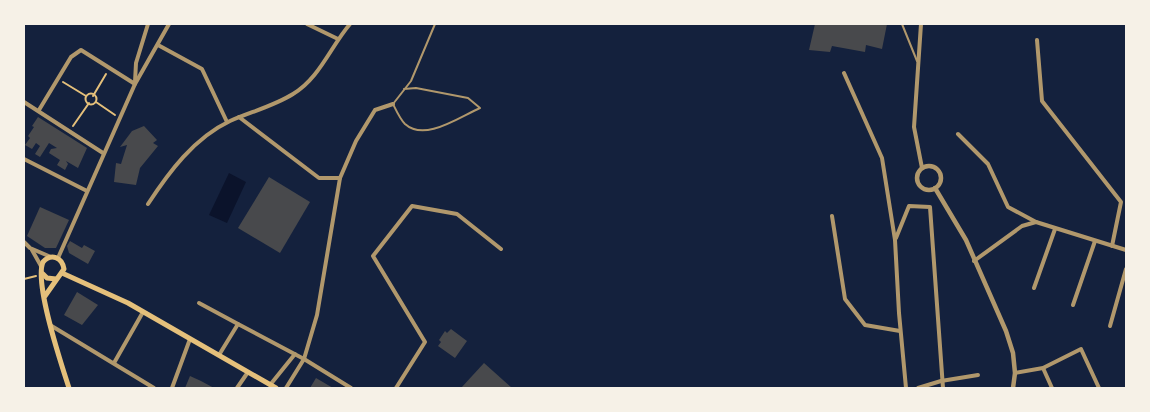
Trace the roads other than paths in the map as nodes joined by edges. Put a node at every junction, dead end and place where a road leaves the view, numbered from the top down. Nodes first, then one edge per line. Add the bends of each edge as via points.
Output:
1 (148, 24) edge
2 (169, 24) edge
3 (307, 24) edge
4 (350, 24) edge
5 (435, 24) edge
6 (902, 24) edge
7 (921, 24) edge
8 (338, 39) junction
9 (1037, 40) dead end
10 (158, 45) junction
11 (918, 63) junction
12 (844, 73) dead end
13 (135, 84) junction
14 (404, 90) junction
15 (24, 102) edge
16 (393, 104) junction
17 (39, 110) junction
18 (239, 117) junction
19 (227, 122) junction
20 (958, 134) dead end
21 (103, 153) junction
22 (24, 159) edge
23 (922, 168) junction
24 (340, 178) junction
25 (936, 188) junction
26 (87, 191) junction
27 (148, 204) dead end
28 (832, 216) dead end
29 (1036, 222) junction
30 (1055, 228) junction
31 (895, 240) junction
32 (1094, 241) junction
33 (24, 242) edge
34 (1112, 246) junction
35 (30, 248) junction
36 (501, 249) dead end
37 (1126, 250) edge
38 (51, 256) junction
39 (58, 258) junction
40 (974, 261) junction
41 (41, 266) junction
42 (1126, 269) edge
43 (62, 273) junction
44 (43, 274) junction
45 (56, 278) junction
46 (1034, 288) dead end
47 (45, 296) junction
48 (199, 303) dead end
49 (1073, 306) dead end
50 (143, 312) junction
51 (238, 324) junction
52 (50, 325) junction
53 (1110, 326) dead end
54 (900, 330) junction
55 (190, 338) junction
56 (294, 354) junction
57 (219, 355) junction
58 (304, 359) junction
59 (114, 362) junction
60 (1043, 368) junction
61 (248, 372) junction
62 (1015, 373) junction
63 (978, 375) dead end
64 (941, 381) junction
65 (270, 385) junction
66 (69, 388) edge
67 (154, 388) edge
68 (172, 388) edge
69 (237, 388) edge
70 (276, 388) edge
71 (286, 388) edge
72 (351, 388) edge
73 (396, 388) edge
74 (906, 388) edge
75 (918, 388) edge
76 (943, 388) edge
77 (1013, 388) edge
78 (1052, 388) edge
79 (1099, 388) edge

1 - 13 street via 136,63
2 - 10 street
3 - 8 street
4 - 8 street
5 - 14 lane
6 - 11 lane
7 - 11 street
8 - 18 street via 321,67 294,94
9 - 34 street via 1042,102 1122,202
10 - 13 street
10 - 19 street via 202,69
11 - 23 street via 914,127
12 - 31 street via 882,158
13 - 17 street via 81,50 71,57
13 - 21 street
14 - 16 lane
14 - 16 lane via 416,88 468,98 480,108 427,131 413,130 403,123
15 - 17 street
16 - 24 street via 375,110 356,141
17 - 21 street
18 - 19 street
18 - 24 street via 319,178
19 - 27 street via 206,136 170,170
20 - 29 street via 988,164 1008,207
21 - 26 street
22 - 26 street
23 - 25 street via 936,168 940,182
23 - 25 street via 917,174 921,188
24 - 58 street via 317,315
25 - 40 street via 966,240
26 - 39 street
28 - 54 street via 845,299 866,326
29 - 30 street
29 - 40 street via 1022,226
30 - 32 street
30 - 46 street
31 - 54 street
31 - 64 street via 909,206 930,207
32 - 34 street
32 - 49 street
33 - 35 street
34 - 37 street
35 - 38 street
35 - 41 street
36 - 73 street via 457,214 412,206 373,256 425,342
38 - 39 main road
38 - 41 main road
39 - 43 main road via 63,265
40 - 62 street via 1006,332
41 - 44 main road
42 - 53 street
43 - 45 main road
43 - 50 main road
44 - 45 main road via 47,278
44 - 47 main road
45 - 47 main road
47 - 52 main road
48 - 51 street
50 - 55 main road
50 - 59 street
51 - 56 street
51 - 57 street
52 - 59 street
52 - 66 main road
54 - 74 street
55 - 57 main road
55 - 68 street
56 - 58 street
56 - 65 street
57 - 61 main road
58 - 71 street
58 - 72 street
59 - 67 street
60 - 62 street
60 - 78 street
60 - 79 street via 1081,349
61 - 65 main road
61 - 69 street
62 - 77 street
63 - 64 street
64 - 75 street
64 - 76 street
65 - 70 main road

